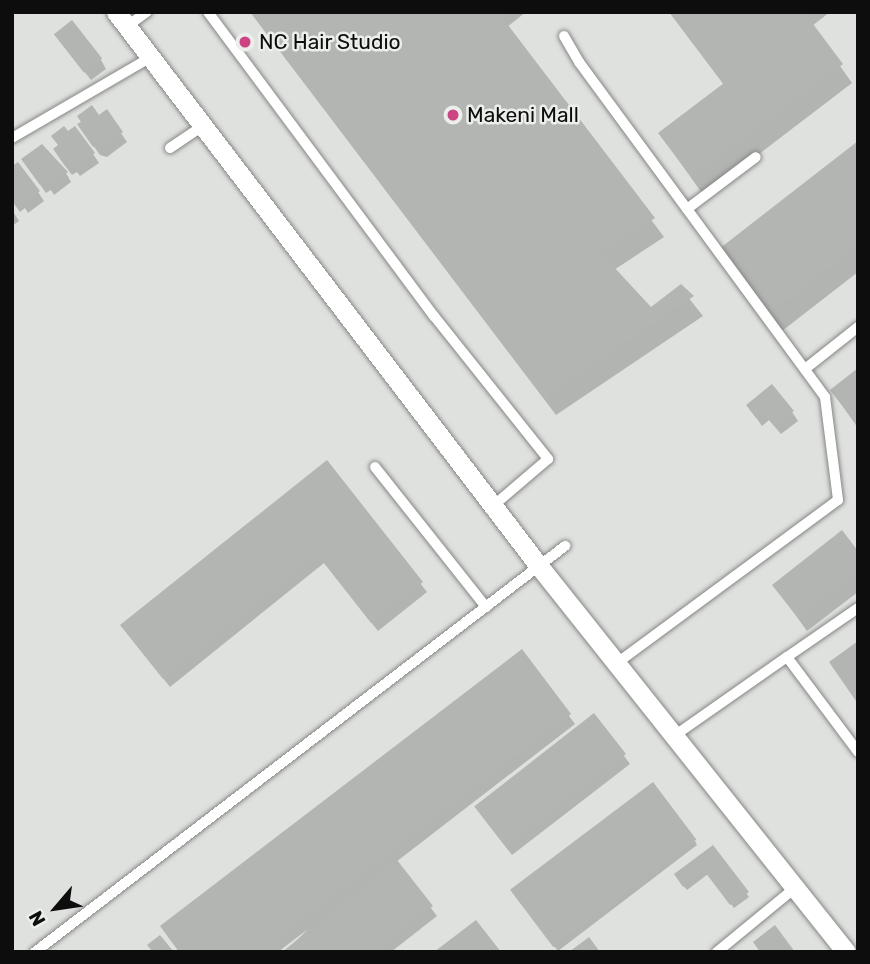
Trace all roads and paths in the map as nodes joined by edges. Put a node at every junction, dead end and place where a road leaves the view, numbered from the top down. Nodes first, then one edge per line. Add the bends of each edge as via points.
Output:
1 (147, 12) edge
2 (208, 12) edge
3 (121, 20) edge
4 (564, 36) dead end
5 (151, 56) junction
6 (203, 126) junction
7 (12, 138) edge
8 (170, 148) dead end
9 (755, 157) dead end
10 (687, 209) junction
11 (858, 327) edge
12 (805, 369) junction
13 (374, 467) dead end
14 (493, 506) junction
15 (565, 546) dead end
16 (539, 566) junction
17 (486, 607) junction
18 (858, 608) edge
19 (787, 657) junction
20 (617, 663) junction
21 (674, 736) junction
22 (858, 752) edge
23 (796, 888) junction
24 (35, 952) edge
25 (717, 952) edge
26 (846, 952) edge

1 - 3 lane
2 - 14 lane via 434,316 548,459
3 - 5 street
4 - 10 lane
5 - 6 street
5 - 7 lane
6 - 8 lane
6 - 14 street
9 - 10 lane
10 - 12 lane
11 - 12 lane
12 - 20 lane via 825,397 838,500
13 - 17 lane
14 - 16 street
15 - 16 lane
16 - 17 lane
16 - 20 street
17 - 24 lane
18 - 19 lane
19 - 21 lane
19 - 22 lane
20 - 21 street
21 - 23 street
23 - 25 lane
23 - 26 street

